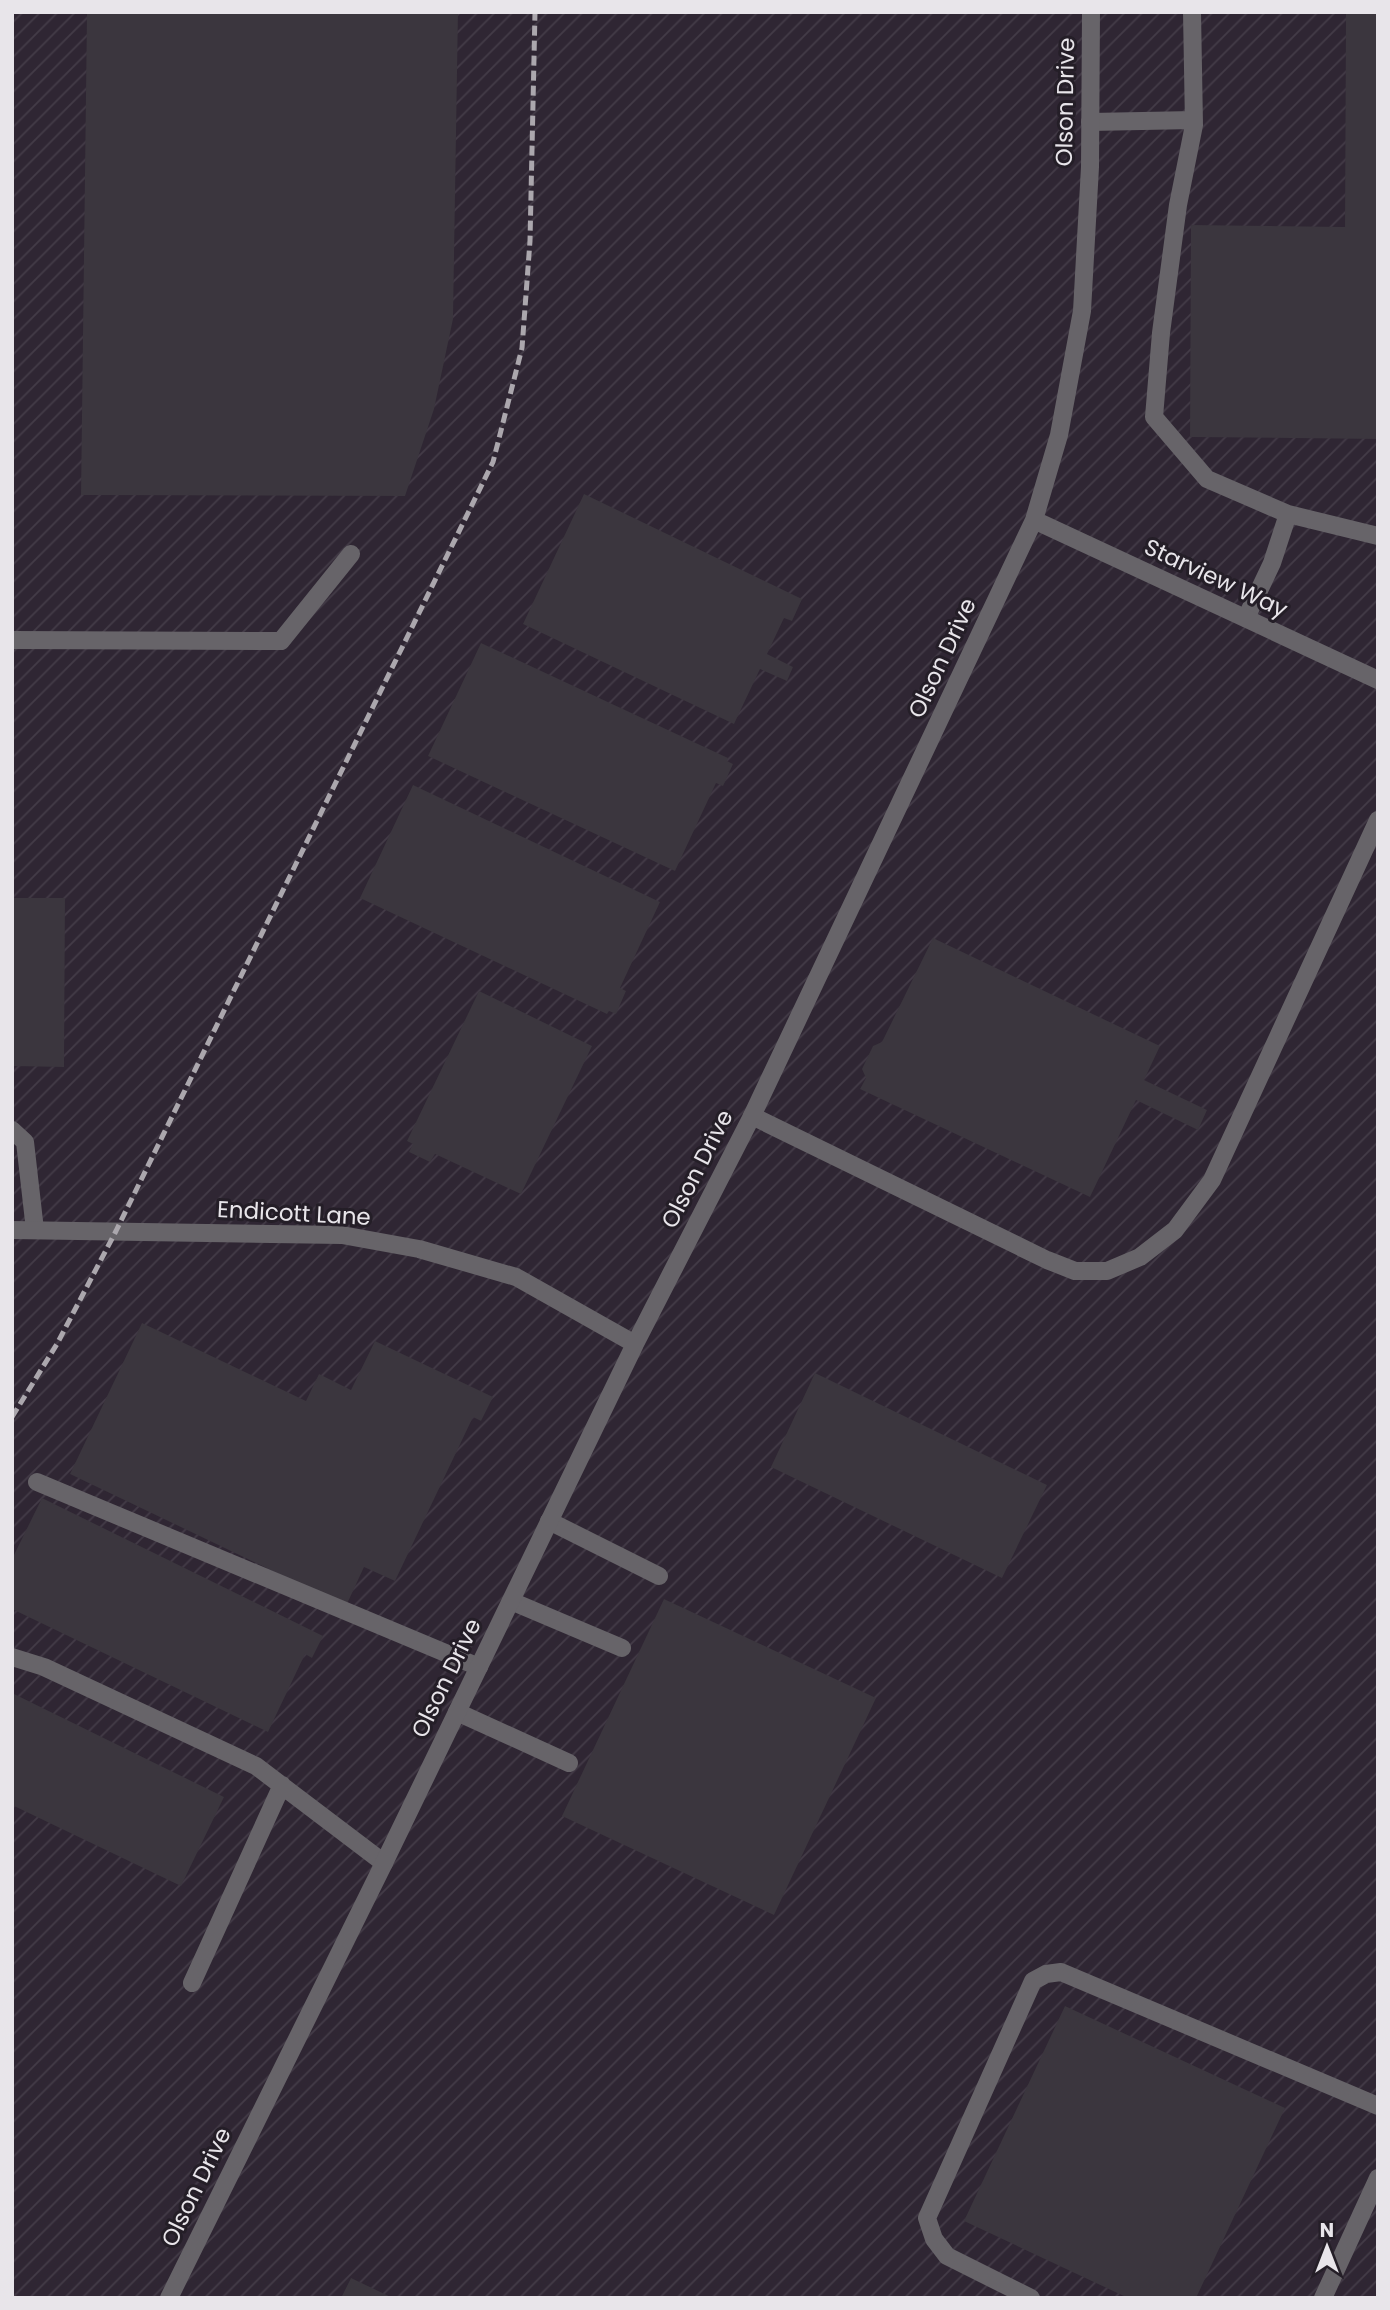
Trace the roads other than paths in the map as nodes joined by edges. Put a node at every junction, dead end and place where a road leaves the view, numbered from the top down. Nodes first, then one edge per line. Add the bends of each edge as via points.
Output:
1 (1091, 12) edge
2 (1192, 12) edge
3 (1194, 120) junction
4 (1090, 122) junction
5 (1288, 514) junction
6 (1034, 520) junction
7 (1378, 536) edge
8 (351, 554) dead end
9 (1246, 618) junction
10 (12, 640) edge
11 (1378, 680) edge
12 (1378, 820) edge
13 (751, 1116) junction
14 (12, 1130) edge
15 (12, 1230) edge
16 (35, 1230) junction
17 (635, 1344) junction
18 (37, 1482) dead end
19 (550, 1521) junction
20 (659, 1576) dead end
21 (511, 1601) junction
22 (622, 1648) dead end
23 (12, 1657) edge
24 (479, 1667) junction
25 (457, 1712) junction
26 (569, 1763) dead end
27 (282, 1785) junction
28 (384, 1863) junction
29 (192, 1983) dead end
30 (1378, 2106) edge
31 (1378, 2178) edge
32 (169, 2298) edge
33 (1031, 2298) edge
34 (1324, 2298) edge

1 - 4 street, Olson Drive
2 - 3 street
3 - 4 street
3 - 5 street via 1178,205 1154,417 1207,479
4 - 6 street, Olson Drive via 1082,311 1059,435
5 - 7 street
5 - 9 street via 1272,564
6 - 9 street, Starview Way
6 - 13 street, Olson Drive
8 - 10 street via 281,641
9 - 11 street, Starview Way
12 - 13 street via 1212,1180 1175,1230 1140,1257 1107,1271 1075,1271
13 - 17 street, Olson Drive
14 - 16 street via 25,1142
15 - 16 street, Endicott Lane
16 - 17 street, Endicott Lane via 342,1235 419,1249 516,1277
17 - 19 street, Olson Drive
18 - 24 street
19 - 20 street
19 - 21 street, Olson Drive
21 - 22 street
21 - 24 street, Olson Drive
23 - 27 street via 44,1667 256,1766
24 - 25 street, Olson Drive
25 - 26 street
25 - 28 street, Olson Drive
27 - 28 street
27 - 29 street
28 - 32 street, Olson Drive
30 - 33 street via 1061,1972 1033,1981 927,2218 934,2239 947,2256
31 - 34 street

